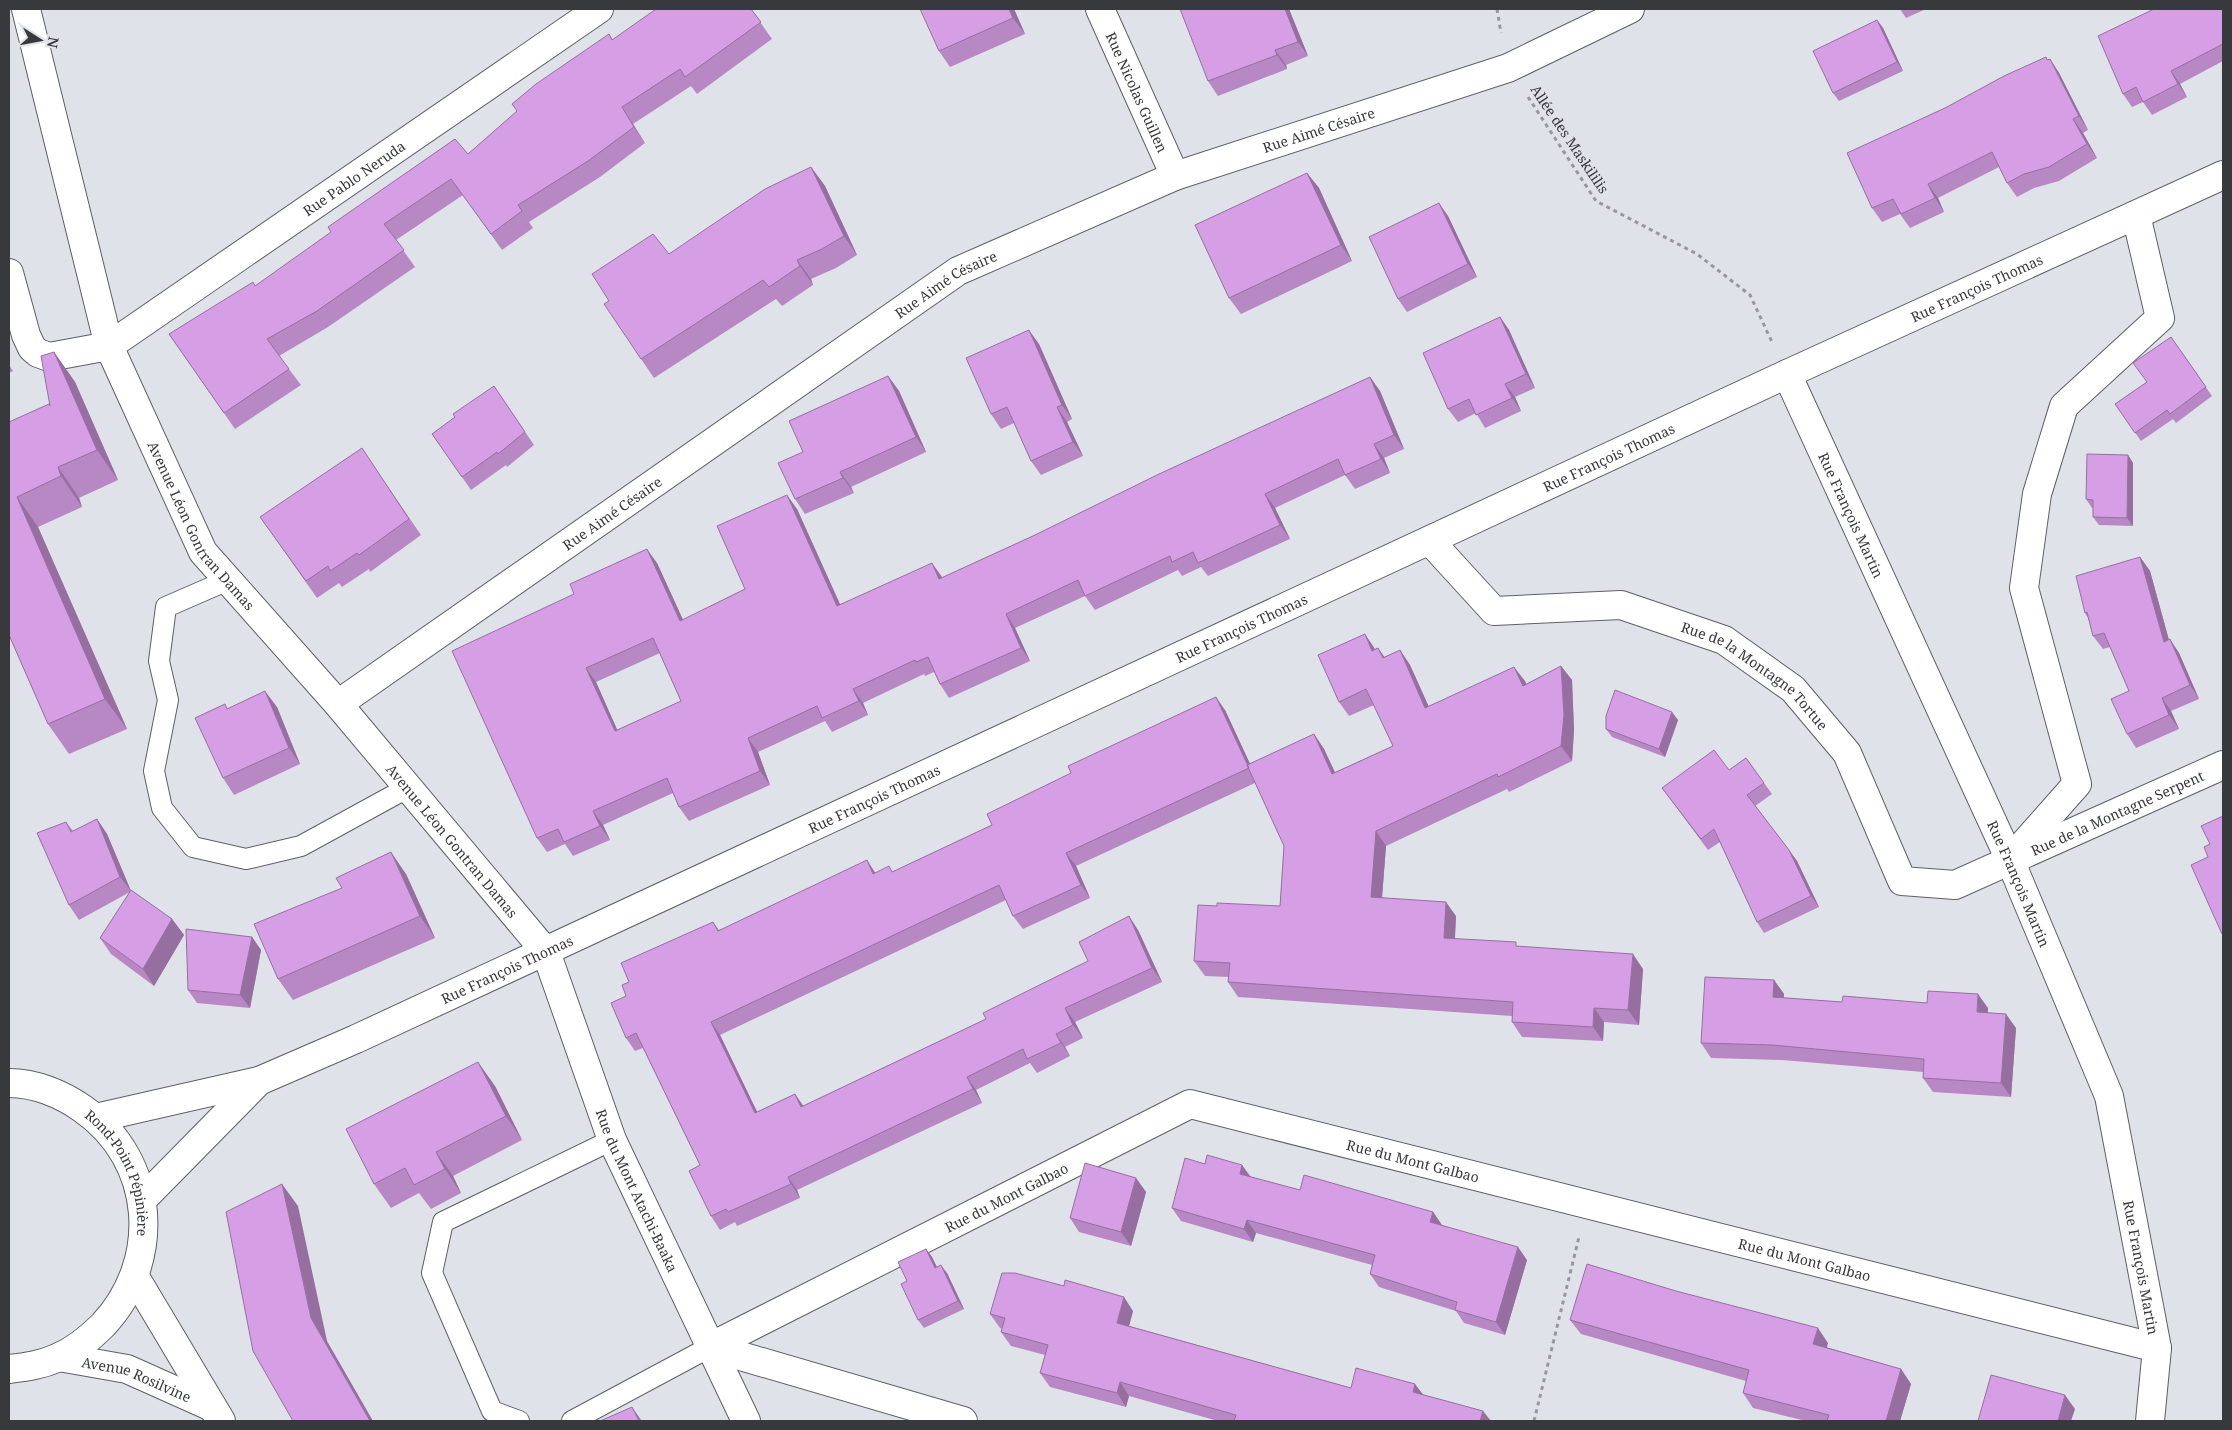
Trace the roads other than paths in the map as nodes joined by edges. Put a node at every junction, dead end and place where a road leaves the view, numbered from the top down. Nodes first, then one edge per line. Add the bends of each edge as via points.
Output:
1 (26, 9) edge
2 (599, 9) edge
3 (1100, 9) edge
4 (1630, 9) edge
5 (2223, 175) edge
6 (1175, 176) junction
7 (2136, 215) junction
8 (9, 273) edge
9 (109, 346) junction
10 (1787, 374) junction
11 (1430, 541) junction
12 (228, 580) junction
13 (338, 704) junction
14 (2223, 766) edge
15 (407, 788) junction
16 (2010, 860) junction
17 (546, 952) junction
18 (259, 1081) junction
19 (9, 1083) edge
20 (96, 1118) junction
21 (612, 1140) junction
22 (142, 1200) junction
23 (135, 1277) junction
24 (710, 1347) junction
25 (2157, 1348) junction
26 (59, 1357) junction
27 (9, 1369) edge
28 (216, 1414) edge
29 (519, 1421) edge
30 (572, 1421) edge
31 (746, 1421) edge
32 (963, 1421) edge
33 (2150, 1421) edge

1 - 9 street, Avenue Léon Gontran Damas
2 - 9 street, Rue Pablo Neruda
3 - 6 street, Rue Nicolas Guillen
4 - 6 street, Rue Aimé Césaire via 1508,68
5 - 7 street, Rue François Thomas
6 - 13 street, Rue Aimé Césaire via 958,271
7 - 10 street, Rue François Thomas
7 - 16 street via 2160,318 2064,406 2037,494 2024,588 2077,784
8 - 9 street via 32,348 49,357
9 - 12 street, Avenue Léon Gontran Damas via 203,552
10 - 11 street, Rue François Thomas
10 - 16 street, Rue François Martin
11 - 16 street, Rue de la Montagne Tortue via 1494,611 1621,605 1724,640 1793,689 1847,753 1902,881 1955,885
11 - 17 street, Rue François Thomas
12 - 13 street, Avenue Léon Gontran Damas
12 - 15 lane via 166,607 159,661 168,700 154,771 162,808 193,847 246,860 301,846
13 - 15 street, Avenue Léon Gontran Damas
14 - 16 street, Rue de la Montagne Serpent
15 - 17 street, Avenue Léon Gontran Damas
16 - 25 street, Rue François Martin via 2109,1096
17 - 18 street, Rue François Thomas
17 - 21 street, Rue du Mont Atachi-Baaka
18 - 20 street, Rue François Thomas
18 - 22 street, Rue François Thomas
19 - 20 street, Rond-Point Pépinière via 44,1088 72,1101
20 - 22 street, Rond-Point Pépinière via 117,1141 133,1169
21 - 24 street, Rue du Mont Atachi-Baaka
21 - 29 lane via 443,1222 432,1274 492,1411
22 - 23 street, Rond-Point Pépinière via 144,1239
23 - 26 street, Rond-Point Pépinière via 117,1310 91,1337
23 - 28 street, Avenue Rosilvine
24 - 25 street, Rue du Mont Galbao via 1190,1104
24 - 30 lane
24 - 31 street, Rue du Mont Atachi-Baaka
24 - 32 street
25 - 33 street, Rue François Martin
26 - 27 street, Rond-Point Pépinière via 34,1366
26 - 28 street, Avenue Rosilvine via 127,1369

